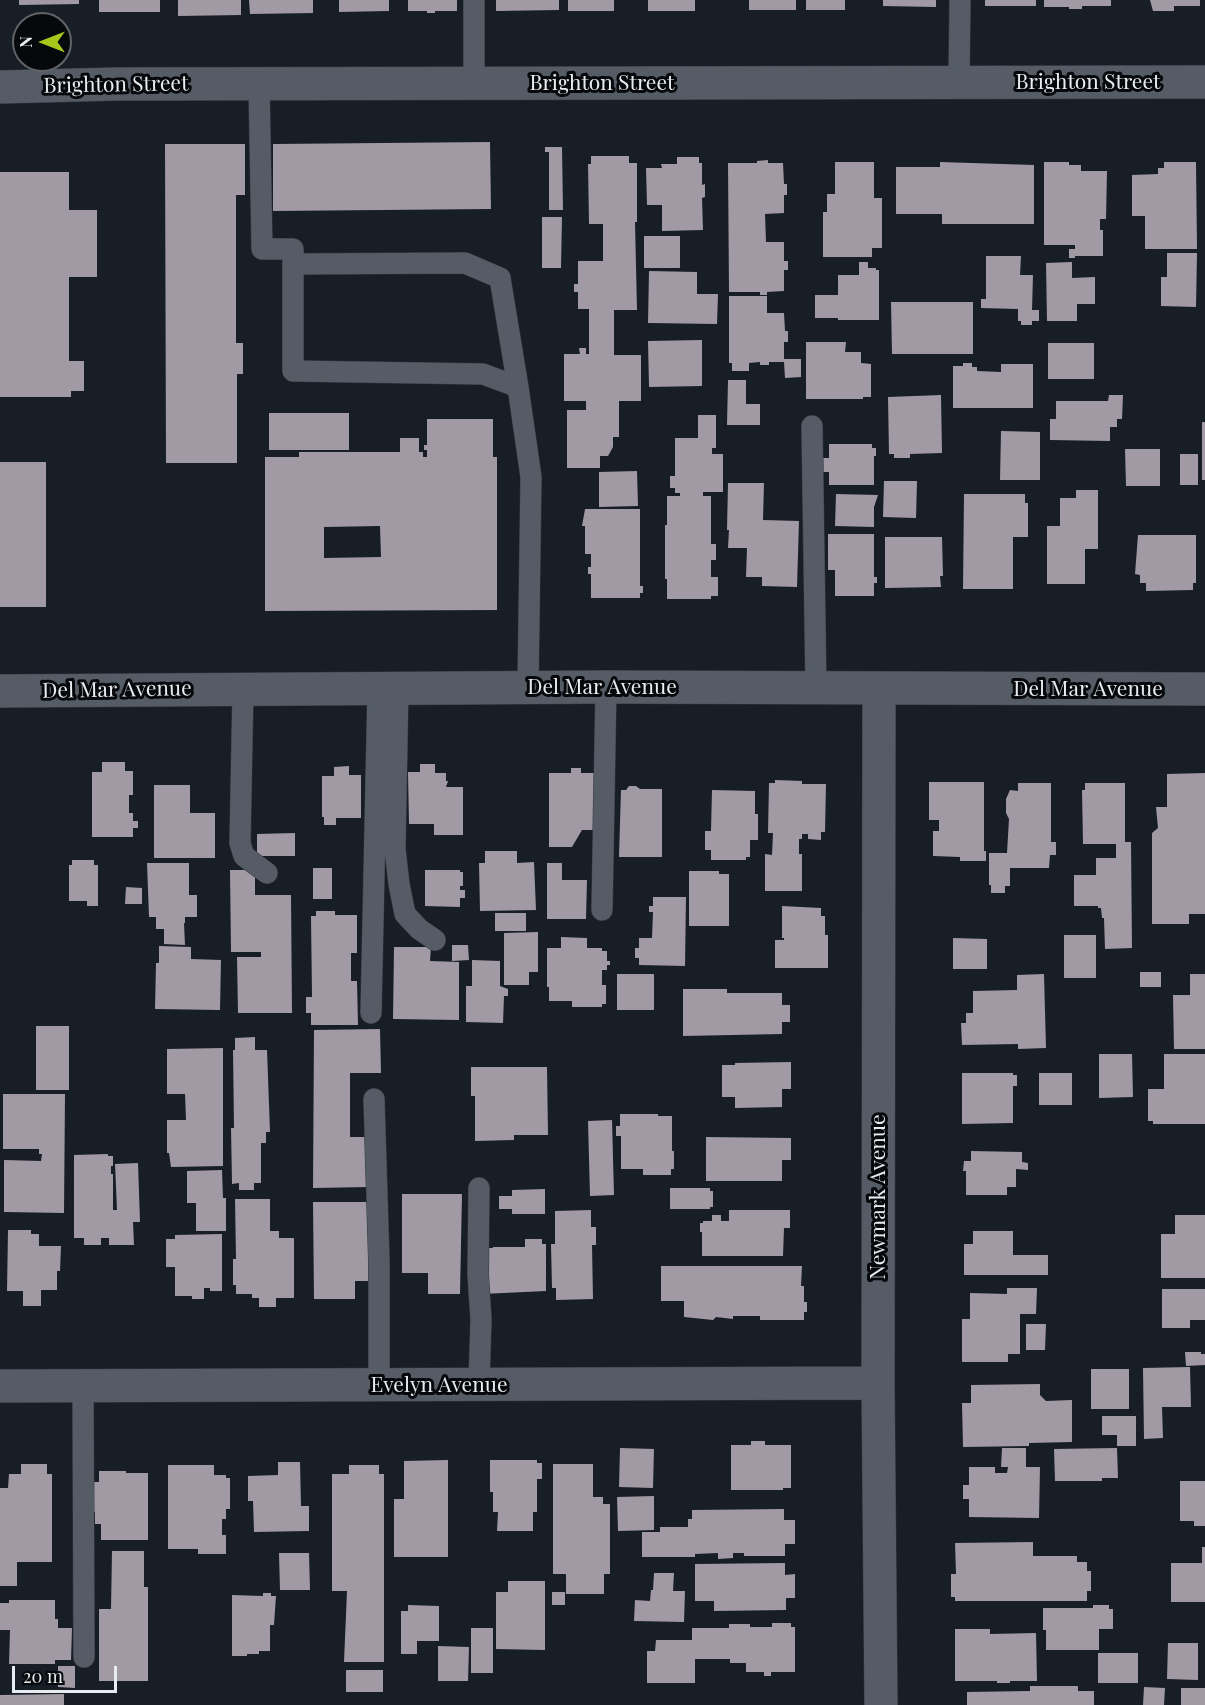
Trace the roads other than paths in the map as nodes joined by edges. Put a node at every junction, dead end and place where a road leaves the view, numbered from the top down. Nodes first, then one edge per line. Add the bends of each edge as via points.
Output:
1 (474, 0) edge
2 (960, 0) edge
3 (959, 82) junction
4 (1205, 82) edge
5 (474, 83) junction
6 (259, 84) junction
7 (0, 87) edge
8 (293, 264) junction
9 (518, 387) junction
10 (812, 426) dead end
11 (528, 687) junction
12 (606, 687) junction
13 (388, 688) junction
14 (243, 689) junction
15 (816, 689) junction
16 (879, 689) junction
17 (1205, 689) edge
18 (0, 691) edge
19 (267, 873) dead end
20 (602, 910) dead end
21 (435, 940) dead end
22 (371, 1013) dead end
23 (374, 1099) dead end
24 (479, 1188) dead end
25 (878, 1383) junction
26 (479, 1384) junction
27 (83, 1385) junction
28 (379, 1385) junction
29 (0, 1386) edge
30 (84, 1657) dead end
31 (881, 1705) edge

1 - 5 lane
2 - 3 lane
3 - 4 street, Brighton Street
3 - 5 street, Brighton Street
5 - 6 street, Brighton Street
6 - 7 street, Brighton Street
6 - 8 lane via 262,249 293,249
8 - 9 lane via 465,263 500,278
8 - 9 lane via 293,371 483,375
9 - 11 lane via 531,477
10 - 15 lane
11 - 12 street, Del Mar Avenue
11 - 13 street, Del Mar Avenue
12 - 15 street, Del Mar Avenue
12 - 20 lane
13 - 14 street, Del Mar Avenue
13 - 21 lane via 399,884 405,914
13 - 22 lane
14 - 18 street, Del Mar Avenue
14 - 19 lane via 240,843 244,856
15 - 16 street, Del Mar Avenue
16 - 17 street, Del Mar Avenue
16 - 25 street, Newmark Avenue
23 - 28 lane
24 - 26 lane
25 - 26 street, Evelyn Avenue
25 - 31 street, Newmark Avenue
26 - 28 street, Evelyn Avenue
27 - 28 street, Evelyn Avenue
27 - 29 street, Evelyn Avenue
27 - 30 lane

